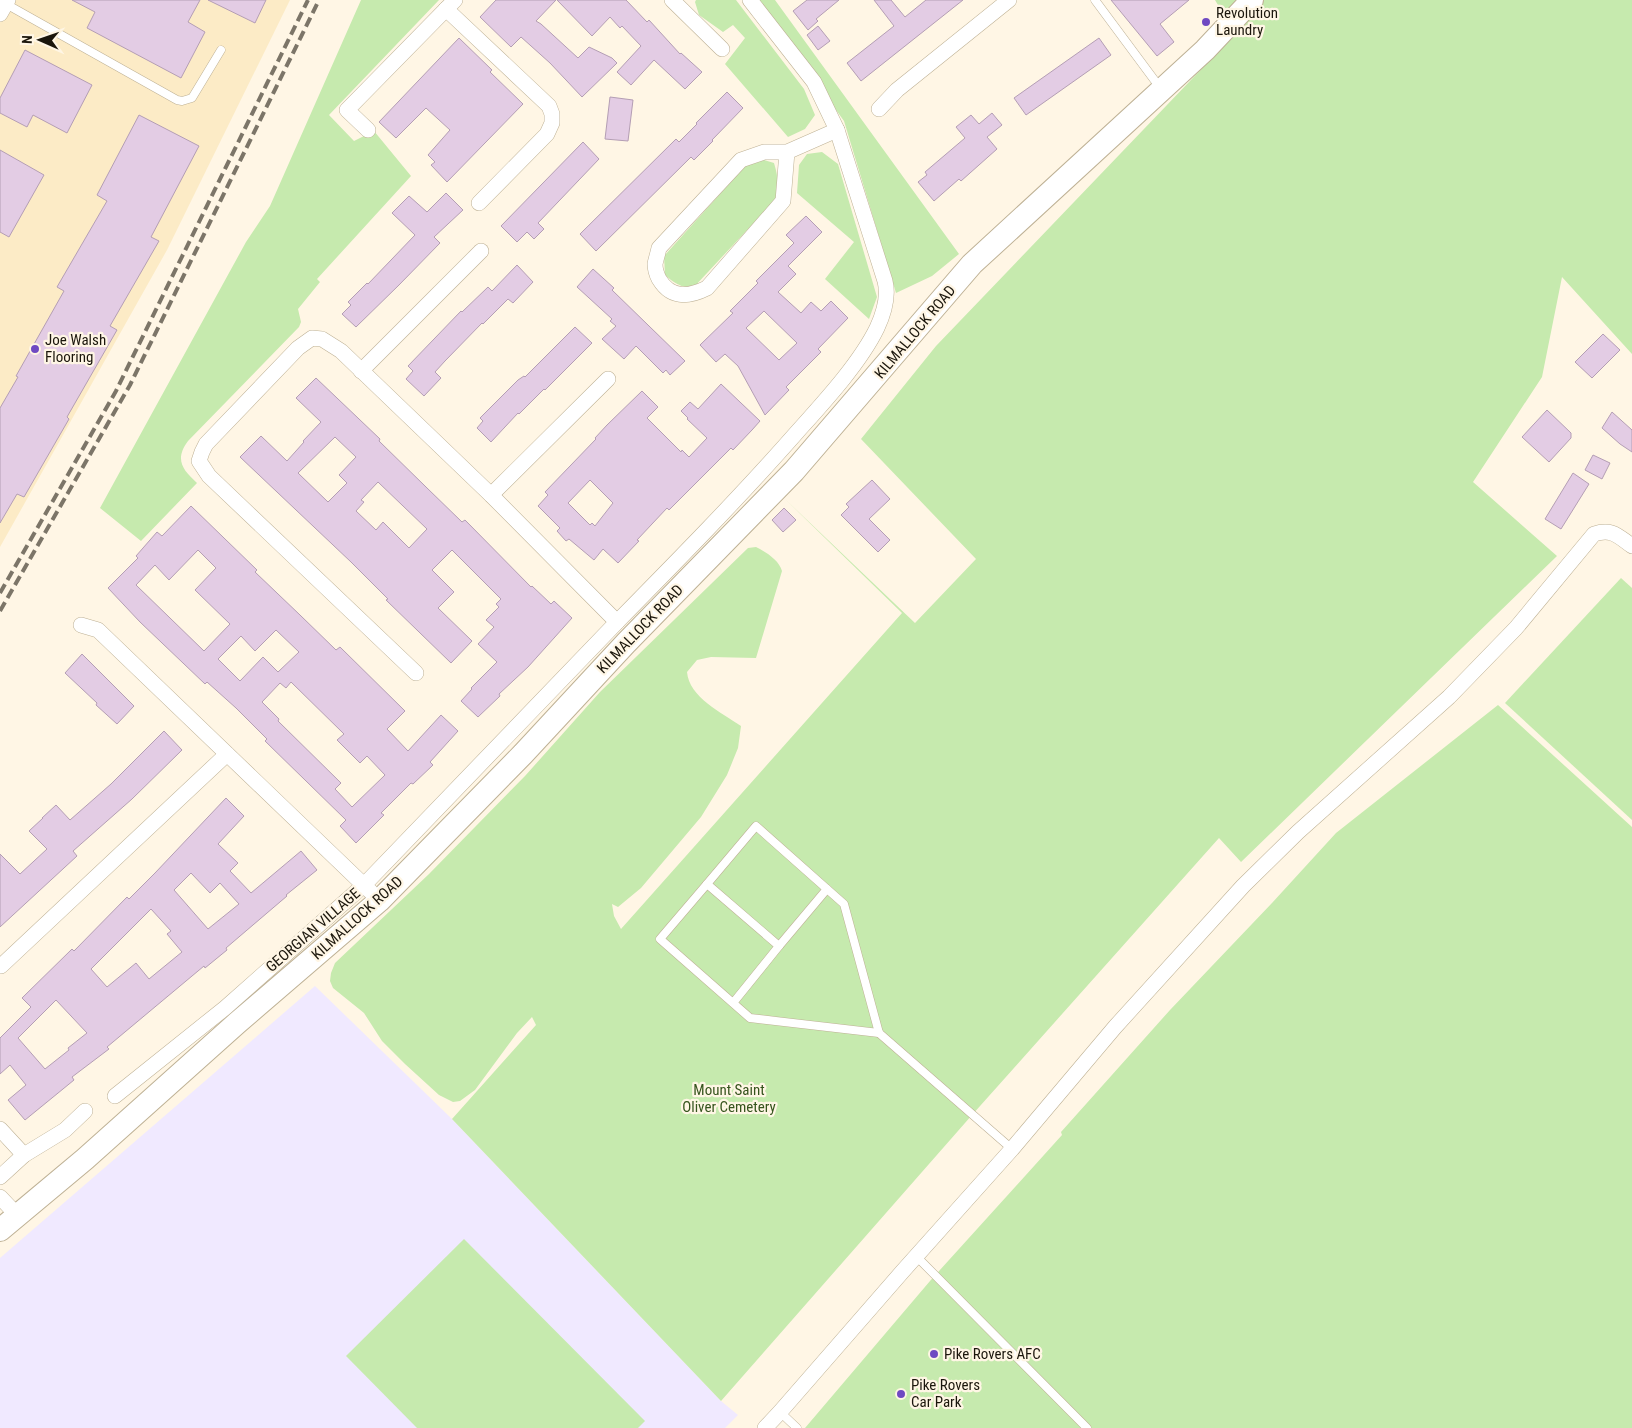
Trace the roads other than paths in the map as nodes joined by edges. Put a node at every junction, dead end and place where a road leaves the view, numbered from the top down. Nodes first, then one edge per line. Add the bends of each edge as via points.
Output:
1 (672, 0) edge
2 (750, 0) edge
3 (1009, 0) edge
4 (1095, 0) edge
5 (1252, 0) edge
6 (450, 5) edge
7 (5, 6) edge
8 (722, 49) dead end
9 (221, 50) dead end
10 (1162, 90) junction
11 (879, 109) dead end
12 (368, 130) dead end
13 (837, 130) junction
14 (787, 152) junction
15 (479, 203) dead end
16 (481, 251) dead end
17 (361, 371) junction
18 (608, 379) dead end
19 (491, 495) junction
20 (710, 543) junction
21 (1632, 546) edge
22 (617, 622) junction
23 (81, 625) dead end
24 (416, 673) dead end
25 (227, 754) junction
26 (480, 766) junction
27 (497, 780) junction
28 (707, 884) junction
29 (827, 889) junction
30 (372, 893) junction
31 (779, 946) junction
32 (1, 966) edge
33 (733, 1003) junction
34 (231, 1015) junction
35 (879, 1033) junction
36 (115, 1096) dead end
37 (85, 1111) dead end
38 (0, 1129) edge
39 (1012, 1149) junction
40 (24, 1155) junction
41 (0, 1177) edge
42 (0, 1197) edge
43 (17, 1215) junction
44 (0, 1230) edge
45 (916, 1256) junction
46 (780, 1412) junction
47 (765, 1428) edge
48 (796, 1428) edge
49 (1087, 1428) edge

1 - 8 street
2 - 13 street via 814,82
3 - 11 street via 896,90
4 - 10 lane
5 - 10 main road, KILMALLOCK ROAD
6 - 12 street via 347,110
6 - 15 street via 550,106 552,114 547,134
7 - 9 lane via 182,101 192,98
10 - 20 main road, KILMALLOCK ROAD via 972,264 794,471
13 - 14 street
13 - 20 street via 885,281 887,301 864,350 822,405 761,473
14 - 14 street via 764,152 741,160 659,248 655,264 664,287 677,295 698,293 707,288 783,201
16 - 17 street
17 - 19 street
17 - 24 street via 334,347 322,339 312,338 298,348 206,444 199,461 207,474
18 - 19 street
19 - 22 street
20 - 22 street
20 - 27 main road, KILMALLOCK ROAD via 626,642
21 - 39 street via 1614,533 1594,534 1516,628 1456,690 1242,886 1115,1027
22 - 26 street
23 - 25 street, GEORGIAN VILLAGE via 98,630
25 - 30 street, GEORGIAN VILLAGE
25 - 32 street
26 - 27 street
26 - 30 street
27 - 30 main road, KILMALLOCK ROAD
28 - 29 lane via 756,826
28 - 31 lane
28 - 33 lane via 660,939
29 - 31 lane
29 - 35 lane via 844,904
30 - 34 main road, KILMALLOCK ROAD
31 - 33 lane
33 - 35 lane via 750,1018
34 - 36 street
34 - 43 main road, KILMALLOCK ROAD via 85,1159
35 - 39 lane
37 - 40 street via 65,1130
38 - 40 street
39 - 45 street
40 - 41 street
42 - 43 street
43 - 44 main road, KILMALLOCK ROAD
45 - 46 street
45 - 49 lane
46 - 47 street
46 - 48 lane

